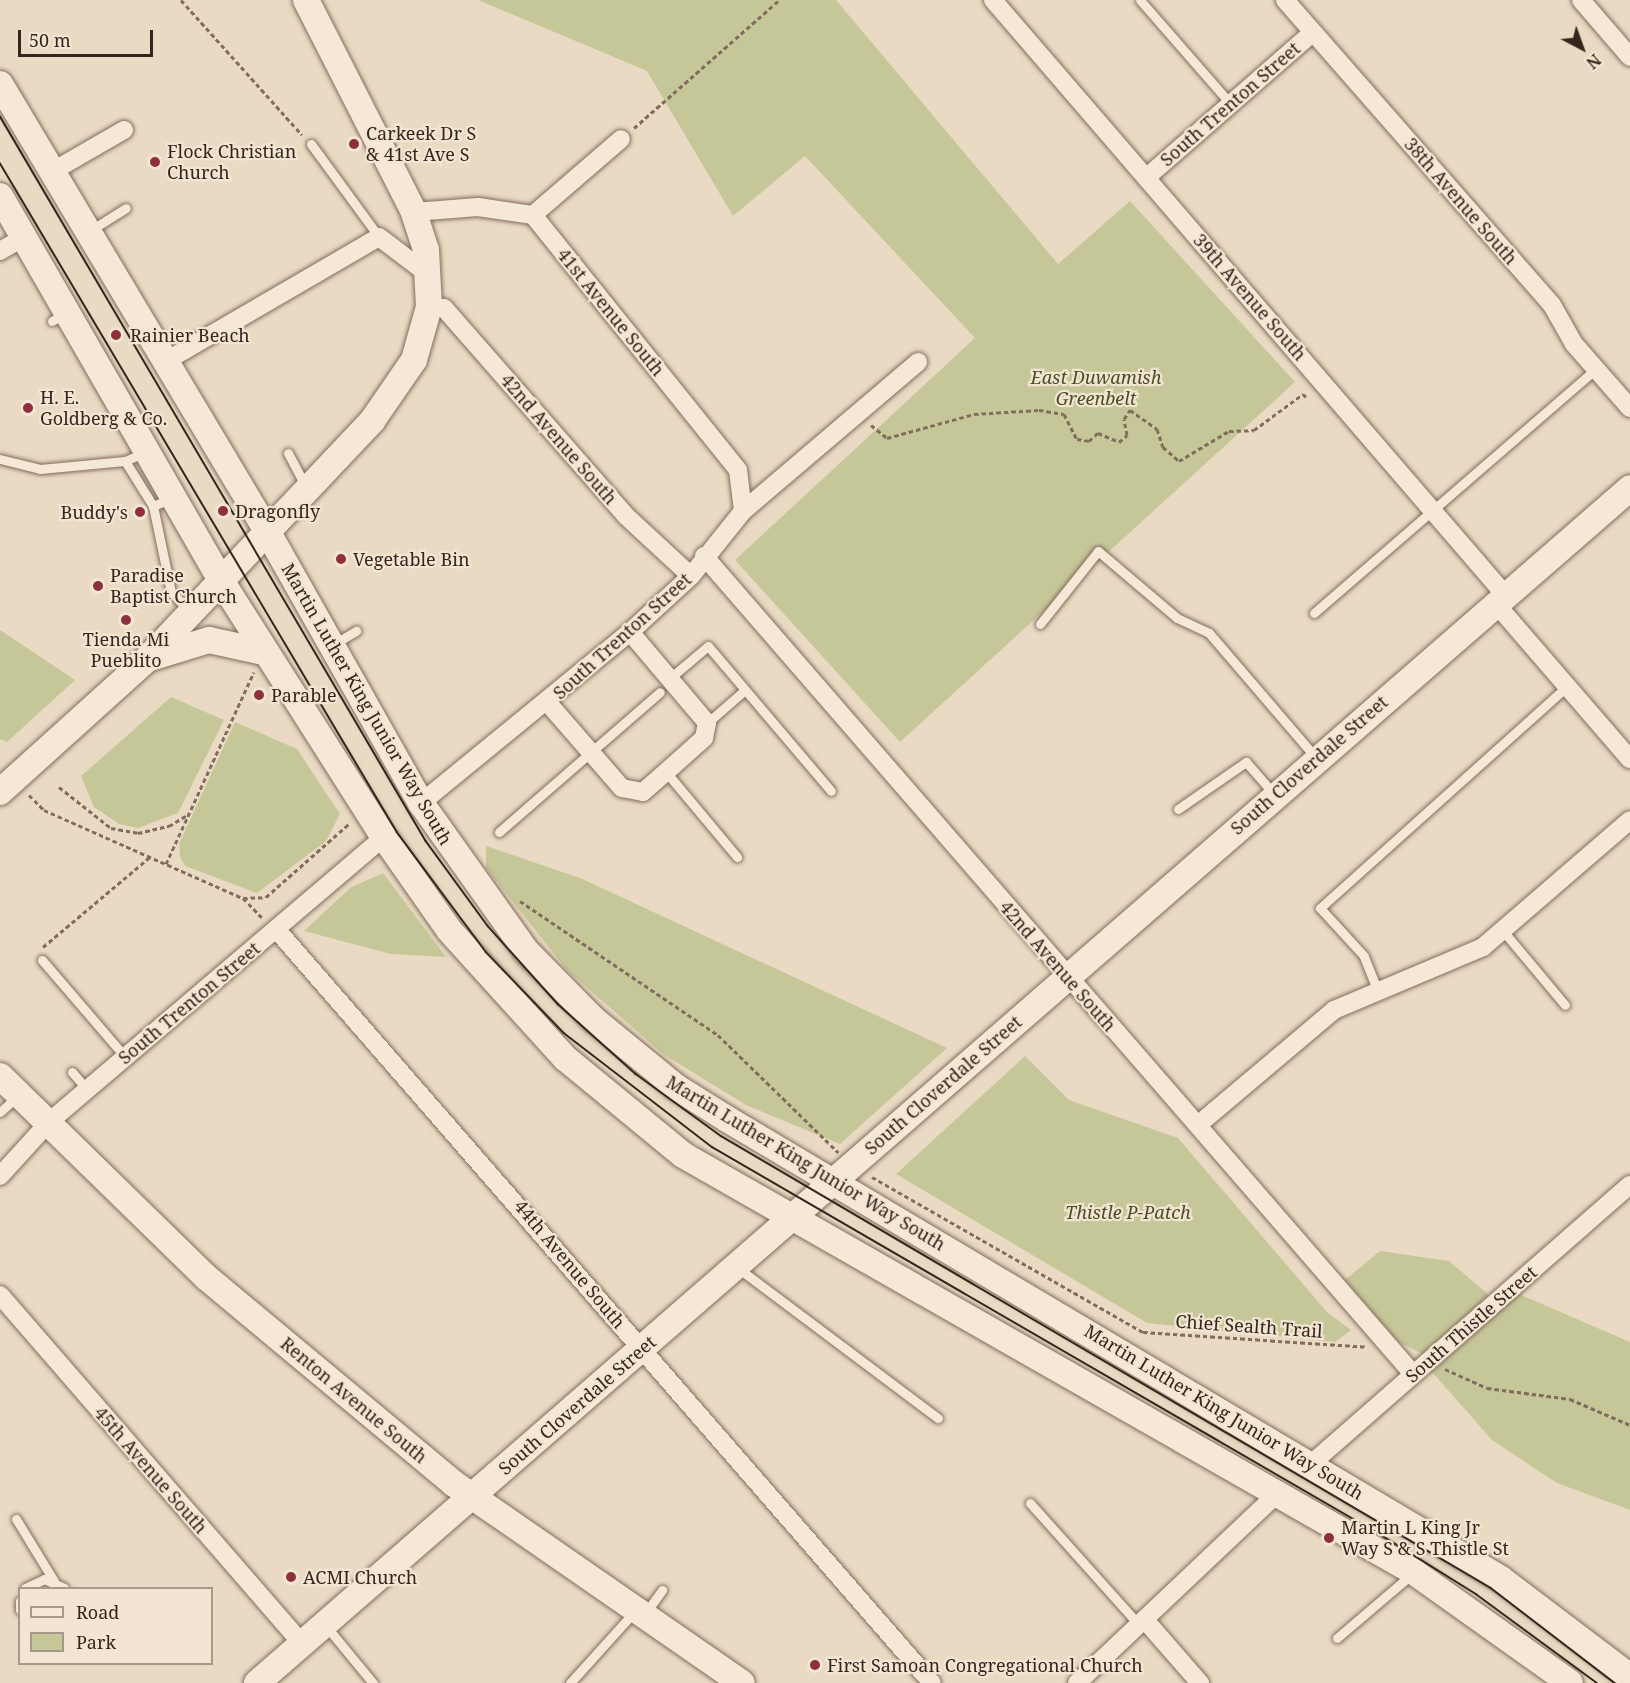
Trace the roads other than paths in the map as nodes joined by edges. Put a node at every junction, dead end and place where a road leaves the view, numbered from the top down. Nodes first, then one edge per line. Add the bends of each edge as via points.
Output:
1 (306, 0) edge
2 (993, 0) edge
3 (1140, 0) edge
4 (1286, 0) edge
5 (1581, 0) edge
6 (1313, 32) junction
7 (1630, 57) edge
8 (0, 84) edge
9 (1230, 103) junction
10 (124, 130) dead end
11 (621, 139) road end
12 (311, 144) road end
13 (53, 171) junction
14 (1147, 177) junction
15 (0, 196) edge
16 (126, 208) dead end
17 (414, 212) junction
18 (533, 215) junction
19 (89, 231) junction
20 (24, 237) junction
21 (379, 237) junction
22 (0, 251) edge
23 (429, 292) junction
24 (166, 361) junction
25 (918, 362) dead end
26 (1596, 369) junction
27 (1630, 408) edge
28 (288, 453) dead end
29 (135, 456) junction
30 (0, 459) edge
31 (307, 488) junction
32 (1630, 488) edge
33 (163, 502) junction
34 (743, 511) junction
35 (1433, 512) junction
36 (267, 531) junction
37 (704, 556) junction
38 (691, 576) junction
39 (220, 579) junction
40 (1501, 600) junction
41 (190, 612) junction
42 (1314, 613) dead end
43 (1040, 624) dead end
44 (356, 631) dead end
45 (630, 632) junction
46 (332, 645) junction
47 (147, 659) junction
48 (259, 662) junction
49 (676, 673) dead end
50 (1566, 687) junction
51 (745, 690) junction
52 (660, 692) dead end
53 (548, 703) junction
54 (707, 723) junction
55 (590, 752) junction
56 (1316, 758) junction
57 (1630, 759) edge
58 (666, 772) junction
59 (1, 790) edge
60 (831, 791) dead end
61 (1274, 794) junction
62 (421, 803) junction
63 (1178, 809) dead end
64 (1630, 820) edge
65 (499, 832) dead end
66 (384, 837) junction
67 (737, 856) dead end
68 (276, 929) junction
69 (1504, 932) junction
70 (42, 960) road end
71 (1066, 976) junction
72 (1377, 989) junction
73 (1565, 1005) dead end
74 (125, 1057) junction
75 (72, 1072) dead end
76 (0, 1076) edge
77 (87, 1089) junction
78 (20, 1094) junction
79 (0, 1112) edge
80 (49, 1122) junction
81 (1198, 1125) junction
82 (0, 1176) edge
83 (835, 1180) junction
84 (1630, 1185) edge
85 (793, 1218) junction
86 (736, 1266) junction
87 (0, 1295) edge
88 (642, 1348) junction
89 (1413, 1374) junction
90 (938, 1418) dead end
91 (1311, 1464) junction
92 (1279, 1492) junction
93 (471, 1497) junction
94 (1030, 1503) dead end
95 (16, 1519) dead end
96 (1414, 1572) junction
97 (54, 1581) junction
98 (26, 1587) edge
99 (63, 1587) edge
100 (662, 1590) dead end
101 (638, 1615) junction
102 (1142, 1623) junction
103 (325, 1625) junction
104 (1337, 1638) dead end
105 (302, 1644) junction
106 (1630, 1677) edge
107 (258, 1683) edge
108 (373, 1683) edge
109 (570, 1683) edge
110 (742, 1683) edge
111 (932, 1683) edge
112 (1077, 1683) edge
113 (1200, 1683) edge
114 (1570, 1683) edge

1 - 17 main road
2 - 14 street, 39th Avenue South
3 - 9 lane
4 - 6 street, 38th Avenue South
5 - 7 street
6 - 9 street, South Trenton Street
6 - 26 street, 38th Avenue South via 1552,305
8 - 13 main road, Martin Luther King Junior Way South
9 - 14 street, South Trenton Street
10 - 13 street
11 - 18 street
12 - 21 lane, 42nd Avenue South
13 - 19 main road, Martin Luther King Junior Way South
14 - 35 street, 39th Avenue South
15 - 20 main road
16 - 19 lane
17 - 18 street via 477,207
17 - 23 main road
18 - 34 street, 41st Avenue South via 738,470
19 - 24 main road, Martin Luther King Junior Way South
20 - 22 street
20 - 29 main road via 58,317
21 - 23 street, 42nd Avenue South
21 - 24 street
23 - 31 main road via 414,360 393,396
23 - 38 street, 42nd Avenue South via 627,516
24 - 36 main road, Martin Luther King Junior Way South
25 - 34 street, South Trenton Street
26 - 27 street, 38th Avenue South
26 - 35 lane
28 - 31 lane
29 - 30 lane via 40,469
29 - 33 main road
31 - 36 main road
32 - 40 main road, South Cloverdale Street
33 - 39 main road
33 - 41 lane via 171,592
34 - 37 street, South Trenton Street
35 - 40 street, 39th Avenue South
35 - 42 lane
36 - 39 main road
36 - 46 main road, Martin Luther King Junior Way South
37 - 38 street, South Trenton Street
37 - 71 street, 42nd Avenue South
38 - 45 street, South Trenton Street
39 - 41 main road
39 - 48 main road
40 - 50 street, 39th Avenue South
40 - 56 main road, South Cloverdale Street
41 - 47 main road
43 - 56 lane via 1098,551 1177,618 1209,633
44 - 46 lane
45 - 53 street, South Trenton Street
45 - 54 street
46 - 62 main road, Martin Luther King Junior Way South
47 - 48 main road via 209,640
47 - 59 main road
48 - 66 main road
49 - 51 lane via 708,646
50 - 57 street, 39th Avenue South
50 - 72 lane via 1320,908 1364,956
51 - 54 lane
51 - 60 lane
52 - 55 lane
53 - 55 street
53 - 62 street, South Trenton Street
54 - 58 street via 704,738
55 - 58 street via 622,788 643,792
55 - 65 lane
56 - 61 main road, South Cloverdale Street
58 - 67 lane
61 - 63 lane via 1246,762
61 - 71 main road, South Cloverdale Street
62 - 83 main road, Martin Luther King Junior Way South via 521,945 593,1019 676,1087
64 - 69 street
66 - 68 street, South Trenton Street
66 - 85 main road via 449,930 573,1066 683,1155
68 - 74 street, South Trenton Street
68 - 88 street, 44th Avenue South
69 - 72 street via 1461,959
69 - 73 lane
70 - 74 lane
71 - 81 street, 42nd Avenue South
71 - 83 main road, South Cloverdale Street
72 - 81 street via 1318,1022
74 - 77 street, South Trenton Street
75 - 77 lane
76 - 78 main road, Renton Avenue South
77 - 80 street, South Trenton Street
78 - 79 lane
78 - 80 main road, Renton Avenue South
80 - 82 street, South Trenton Street
80 - 93 main road, Renton Avenue South via 206,1277
81 - 89 street, 42nd Avenue South
83 - 85 main road, South Cloverdale Street
83 - 91 main road, Martin Luther King Junior Way South
84 - 89 street, South Thistle Street
85 - 86 main road, South Cloverdale Street
85 - 92 main road
86 - 88 main road, South Cloverdale Street
86 - 90 lane
87 - 105 street, 45th Avenue South
88 - 93 main road, South Cloverdale Street
88 - 111 street, 44th Avenue South
89 - 91 street, South Thistle Street
91 - 106 main road, Martin Luther King Junior Way South via 1546,1609
92 - 96 main road
92 - 102 street
93 - 101 main road, Renton Avenue South
93 - 103 main road, South Cloverdale Street
94 - 102 lane
95 - 97 lane
96 - 104 lane
96 - 114 main road
97 - 98 lane via 34,1581
97 - 99 lane
100 - 101 lane
101 - 109 lane
101 - 110 main road, Renton Avenue South
102 - 112 street
102 - 113 street
103 - 105 main road, South Cloverdale Street
103 - 108 lane
105 - 107 main road, South Cloverdale Street

